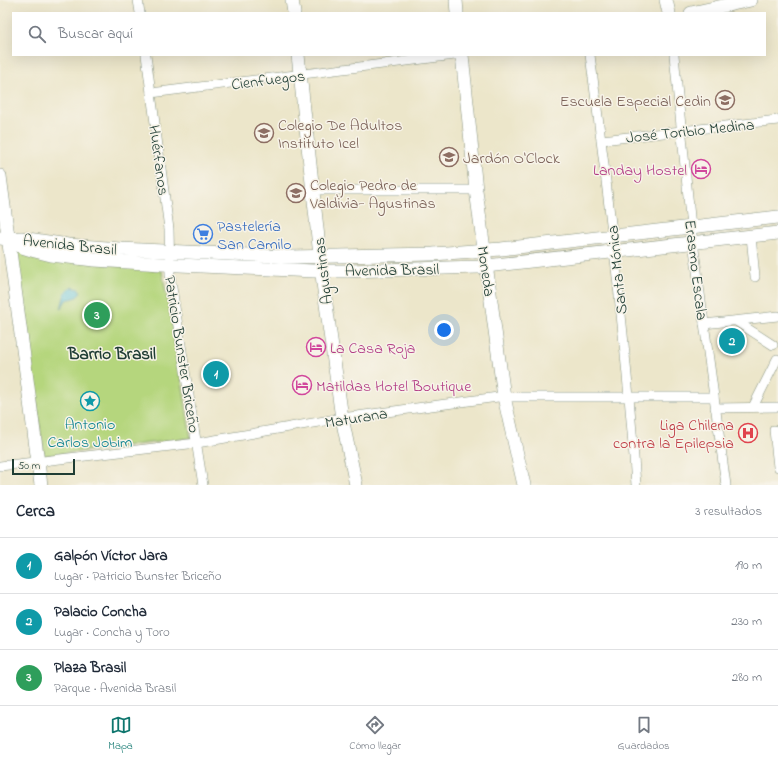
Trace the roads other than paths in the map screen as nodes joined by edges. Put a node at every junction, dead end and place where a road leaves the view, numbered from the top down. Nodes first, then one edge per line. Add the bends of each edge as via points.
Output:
1 (138, 0) edge
2 (292, 0) edge
3 (456, 0) edge
4 (666, 0) edge
5 (751, 0) edge
6 (140, 12) edge
7 (294, 12) edge
8 (457, 12) edge
9 (669, 12) edge
10 (696, 12) edge
11 (146, 56) edge
12 (298, 56) edge
13 (448, 56) edge
14 (462, 56) edge
15 (590, 56) edge
16 (674, 56) edge
17 (300, 74) junction
18 (151, 93) junction
19 (778, 120) edge
20 (681, 131) junction
21 (602, 140) junction
22 (0, 176) edge
23 (313, 190) junction
24 (476, 190) junction
25 (778, 217) edge
26 (691, 227) junction
27 (778, 233) edge
28 (613, 236) junction
29 (751, 236) junction
30 (4, 239) edge
31 (692, 243) junction
32 (484, 251) junction
33 (614, 252) junction
34 (320, 257) junction
35 (170, 258) junction
36 (486, 266) junction
37 (322, 271) junction
38 (755, 277) dead end
39 (778, 316) edge
40 (736, 321) junction
41 (704, 324) junction
42 (776, 343) edge
43 (778, 359) edge
44 (504, 397) junction
45 (630, 397) junction
46 (714, 397) junction
47 (753, 406) junction
48 (778, 407) edge
49 (715, 408) junction
50 (342, 418) junction
51 (774, 430) dead end
52 (197, 443) junction
53 (38, 462) junction
54 (0, 466) edge
55 (778, 466) edge
56 (41, 485) edge
57 (203, 485) edge
58 (356, 485) edge
59 (524, 485) edge
60 (636, 485) edge
61 (726, 485) edge

1 - 6 street
2 - 7 main road
3 - 8 main road
4 - 9 main road
5 - 10 main road
11 - 18 street, Huérfanos
12 - 17 main road, Agustinas
13 - 17 street, Cienfuegos
14 - 24 main road, Moneda
15 - 21 street, Santa Mónica
16 - 20 street, Erasmo Escala
17 - 18 street, Cienfuegos
17 - 23 main road, Agustinas
18 - 35 street, Huérfanos via 169,229
19 - 20 street, José Toribio Medina
20 - 21 street, José Toribio Medina
20 - 26 street, Erasmo Escala
21 - 28 street, Santa Mónica
22 - 30 main road
23 - 24 street
23 - 34 main road, Agustinas
24 - 32 main road, Moneda
25 - 26 main road, Avenida Brasil
26 - 28 main road, Avenida Brasil
26 - 31 street, Erasmo Escala
27 - 29 main road, Avenida Brasil
28 - 32 main road, Avenida Brasil
28 - 33 street, Santa Mónica
29 - 31 main road, Avenida Brasil
29 - 38 street
30 - 35 main road, Avenida Brasil via 51,255 94,260
30 - 53 main road
31 - 33 main road, Avenida Brasil
31 - 41 street, Erasmo Escala
32 - 34 main road, Avenida Brasil
32 - 36 main road, Moneda
33 - 36 main road, Avenida Brasil
33 - 45 street, Santa Mónica
34 - 35 main road, Avenida Brasil
34 - 37 main road, Agustinas
35 - 37 main road, Avenida Brasil
35 - 52 street, Patricio Bunster Briceño via 170,275
36 - 37 main road, Avenida Brasil
36 - 44 main road, Moneda
37 - 50 main road, Agustinas
39 - 40 street
40 - 41 street
40 - 42 street
41 - 46 street, Erasmo Escala
42 - 43 street via 772,353
43 - 47 street
44 - 45 street, Maturana
44 - 50 street, Maturana
44 - 59 main road, Moneda
45 - 46 street, Maturana
45 - 60 street, Santa Mónica
46 - 49 street, Erasmo Escala
47 - 48 street
47 - 49 street
49 - 61 street, Erasmo Escala
50 - 52 street, Maturana
50 - 58 main road, Agustinas
51 - 55 street
52 - 53 street, Maturana
52 - 57 street
53 - 54 street, Maturana
53 - 56 main road

